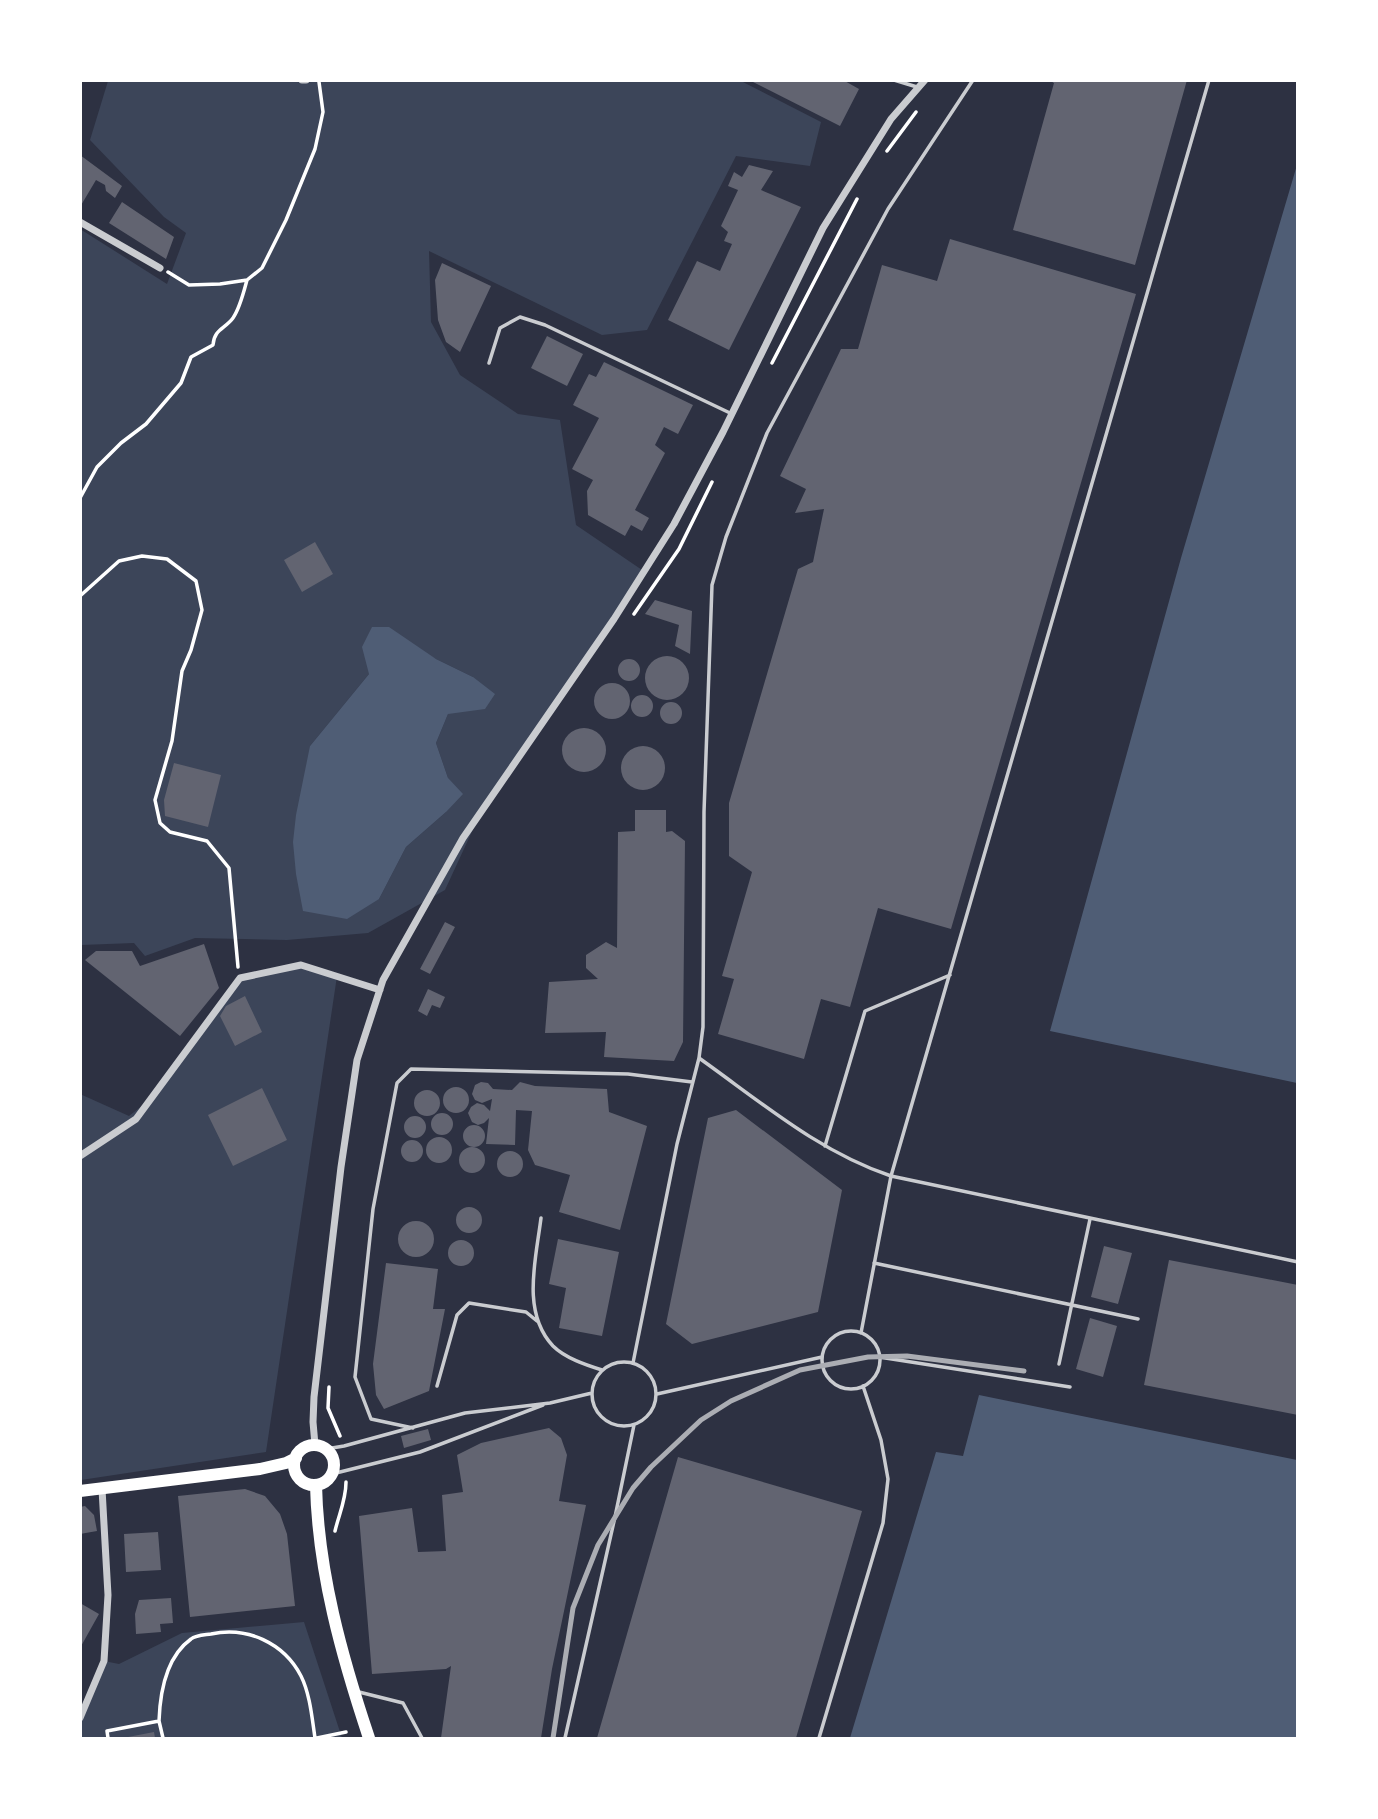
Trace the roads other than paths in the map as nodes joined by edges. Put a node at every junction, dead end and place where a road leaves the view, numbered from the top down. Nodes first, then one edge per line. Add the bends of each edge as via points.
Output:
1 (894, 80) edge
2 (925, 80) edge
3 (973, 80) edge
4 (1209, 80) edge
5 (919, 88) junction
6 (80, 222) edge
7 (160, 268) road end
8 (489, 363) dead end
9 (732, 414) junction
10 (950, 975) junction
11 (380, 990) junction
12 (699, 1058) junction
13 (692, 1082) junction
14 (825, 1147) junction
15 (80, 1156) edge
16 (891, 1176) junction
17 (541, 1218) dead end
18 (1090, 1219) junction
19 (1297, 1262) edge
20 (874, 1263) junction
21 (1072, 1305) junction
22 (1138, 1319) dead end
23 (539, 1322) junction
24 (861, 1332) junction
25 (822, 1357) junction
26 (879, 1357) junction
27 (633, 1363) junction
28 (1059, 1364) dead end
29 (602, 1370) junction
30 (437, 1386) dead end
31 (863, 1387) junction
32 (1070, 1387) dead end
33 (592, 1393) junction
34 (657, 1394) junction
35 (550, 1403) junction
36 (634, 1425) junction
37 (413, 1428) junction
38 (321, 1447) junction
39 (296, 1458) junction
40 (246, 1471) junction
41 (332, 1474) junction
42 (299, 1479) junction
43 (316, 1485) junction
44 (102, 1489) junction
45 (80, 1491) edge
46 (353, 1691) junction
47 (80, 1718) edge
48 (369, 1738) edge
49 (422, 1738) edge
50 (565, 1738) edge
51 (819, 1738) edge

1 - 5 lane
2 - 5 street
3 - 12 lane via 888,209 767,433 712,585
4 - 10 lane
5 - 9 street via 891,119 823,228
6 - 7 street
8 - 9 lane via 500,328 520,317
9 - 11 street via 674,524 614,619 463,838
10 - 14 lane via 865,1011
10 - 16 lane
11 - 15 street via 301,965 240,978 136,1119
11 - 38 street via 357,1060 341,1167 314,1397 313,1422
12 - 13 lane
12 - 14 lane
13 - 27 lane
13 - 37 lane via 615,1073 411,1069 397,1083 373,1209 355,1377 371,1419
14 - 16 lane
16 - 18 lane
16 - 20 lane
17 - 23 lane via 532,1286
18 - 19 lane
18 - 21 lane
20 - 21 lane
20 - 24 lane
21 - 22 lane
21 - 28 lane
23 - 29 lane via 553,1346
23 - 30 lane via 526,1312 469,1303 457,1315
24 - 25 lane via 835,1335
24 - 26 lane via 874,1343
25 - 31 lane via 825,1373 834,1384 848,1389
25 - 34 lane
26 - 31 lane via 876,1375
26 - 32 lane
27 - 29 lane via 617,1362
27 - 34 lane via 648,1371
29 - 33 lane
31 - 51 lane via 888,1479 883,1523
33 - 35 lane
33 - 36 lane via 605,1420
34 - 36 lane via 650,1413
35 - 37 lane via 465,1413
35 - 41 lane via 420,1452
36 - 50 lane
37 - 38 lane via 344,1446
38 - 39 main road via 301,1449
38 - 41 main road via 334,1460
39 - 40 main road
39 - 42 main road
40 - 42 main road
40 - 44 main road
41 - 43 main road
42 - 43 main road
43 - 46 main road via 331,1606
44 - 45 main road
44 - 47 street via 108,1595 104,1661
46 - 48 main road
46 - 49 lane via 403,1703

